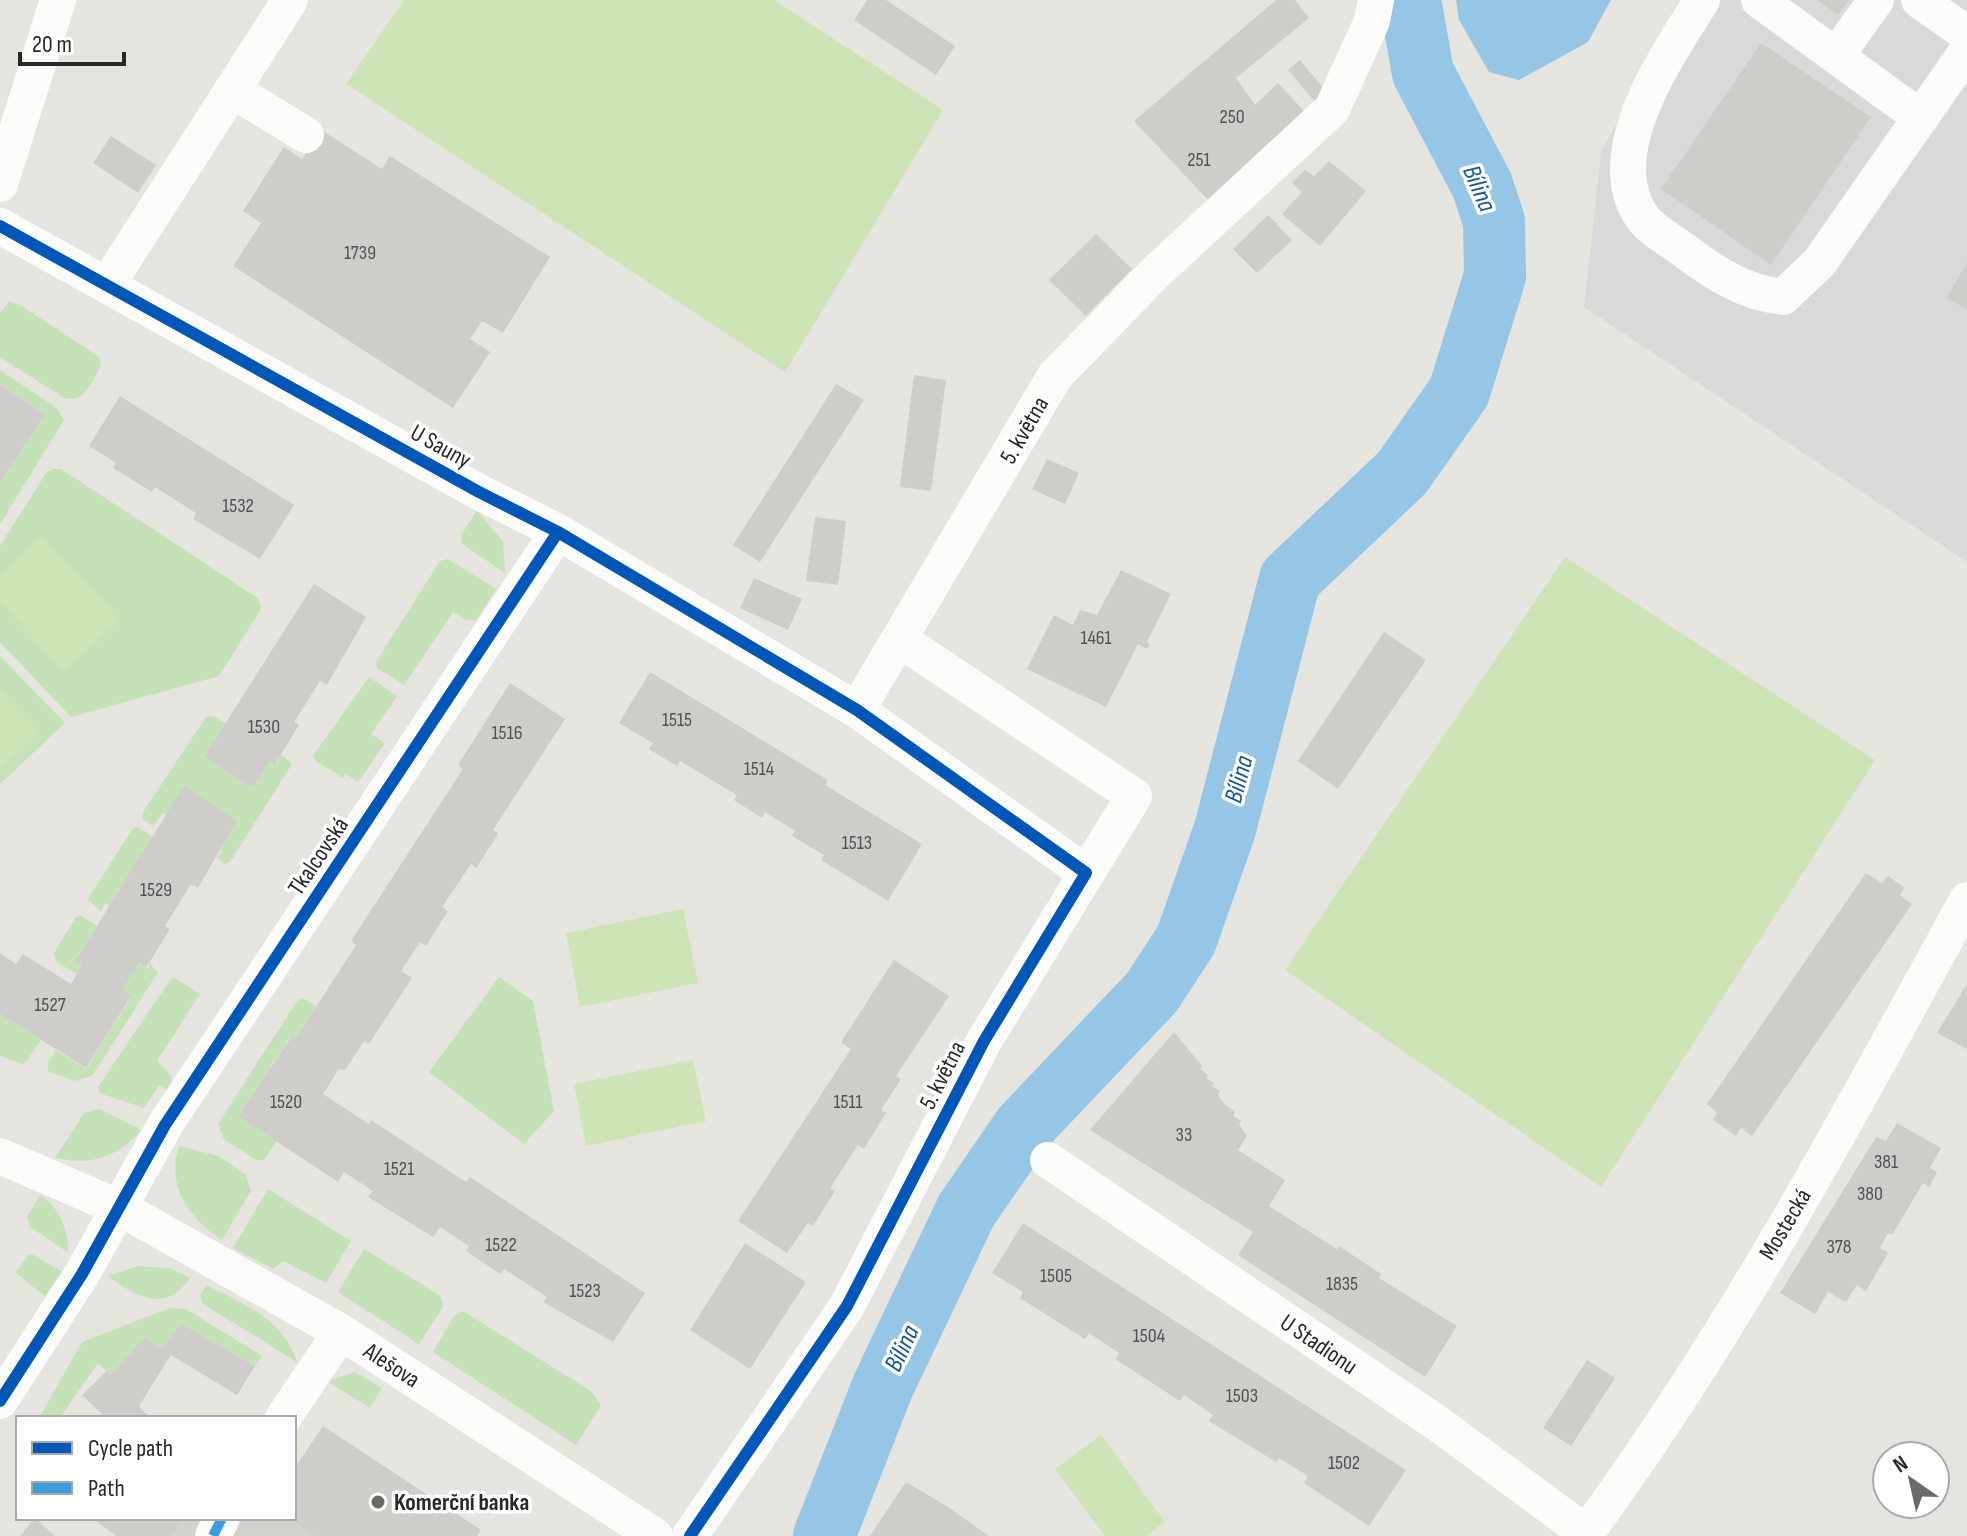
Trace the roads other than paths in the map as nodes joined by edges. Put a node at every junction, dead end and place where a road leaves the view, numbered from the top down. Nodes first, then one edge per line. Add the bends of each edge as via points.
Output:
1 (58, 0) edge
2 (290, 0) edge
3 (1376, 0) edge
4 (1702, 0) edge
5 (1759, 0) edge
6 (1876, 0) edge
7 (1919, 0) edge
8 (1967, 34) edge
9 (1967, 51) edge
10 (1836, 56) junction
11 (232, 90) junction
12 (1921, 118) junction
13 (306, 135) dead end
14 (0, 184) edge
15 (0, 226) edge
16 (107, 285) junction
17 (558, 532) junction
18 (899, 639) junction
19 (857, 710) junction
20 (1086, 873) junction
21 (1967, 900) edge
22 (0, 1156) edge
23 (1048, 1160) dead end
24 (120, 1208) junction
25 (341, 1332) junction
26 (0, 1401) edge
27 (284, 1416) edge
28 (1585, 1534) edge
29 (655, 1536) edge
30 (690, 1536) edge

1 - 14 street
2 - 11 street
3 - 18 street, 5. května via 1372,21 1332,109 1154,274 1055,376
4 - 12 street via 1662,65 1627,151 1627,187 1643,219 1715,274 1763,295 1783,297 1819,263
5 - 10 street
6 - 10 street
7 - 8 street
9 - 12 street
10 - 12 street
11 - 13 street
11 - 16 street
15 - 16 street, U Sauny
16 - 17 street, U Sauny
17 - 19 street, U Sauny
17 - 24 street, Tkalcovská via 165,1125
18 - 19 street, 5. května
18 - 20 street, 5. května via 1134,796
19 - 20 street
20 - 30 street, 5. května via 984,1041 847,1306
21 - 28 street, Mostecká via 1826,1156 1690,1380
22 - 24 street, Alešova
23 - 28 street, U Stadionu via 1437,1423
24 - 25 street, Alešova
24 - 26 street, Tkalcovská
25 - 27 street
25 - 29 street, Alešova

